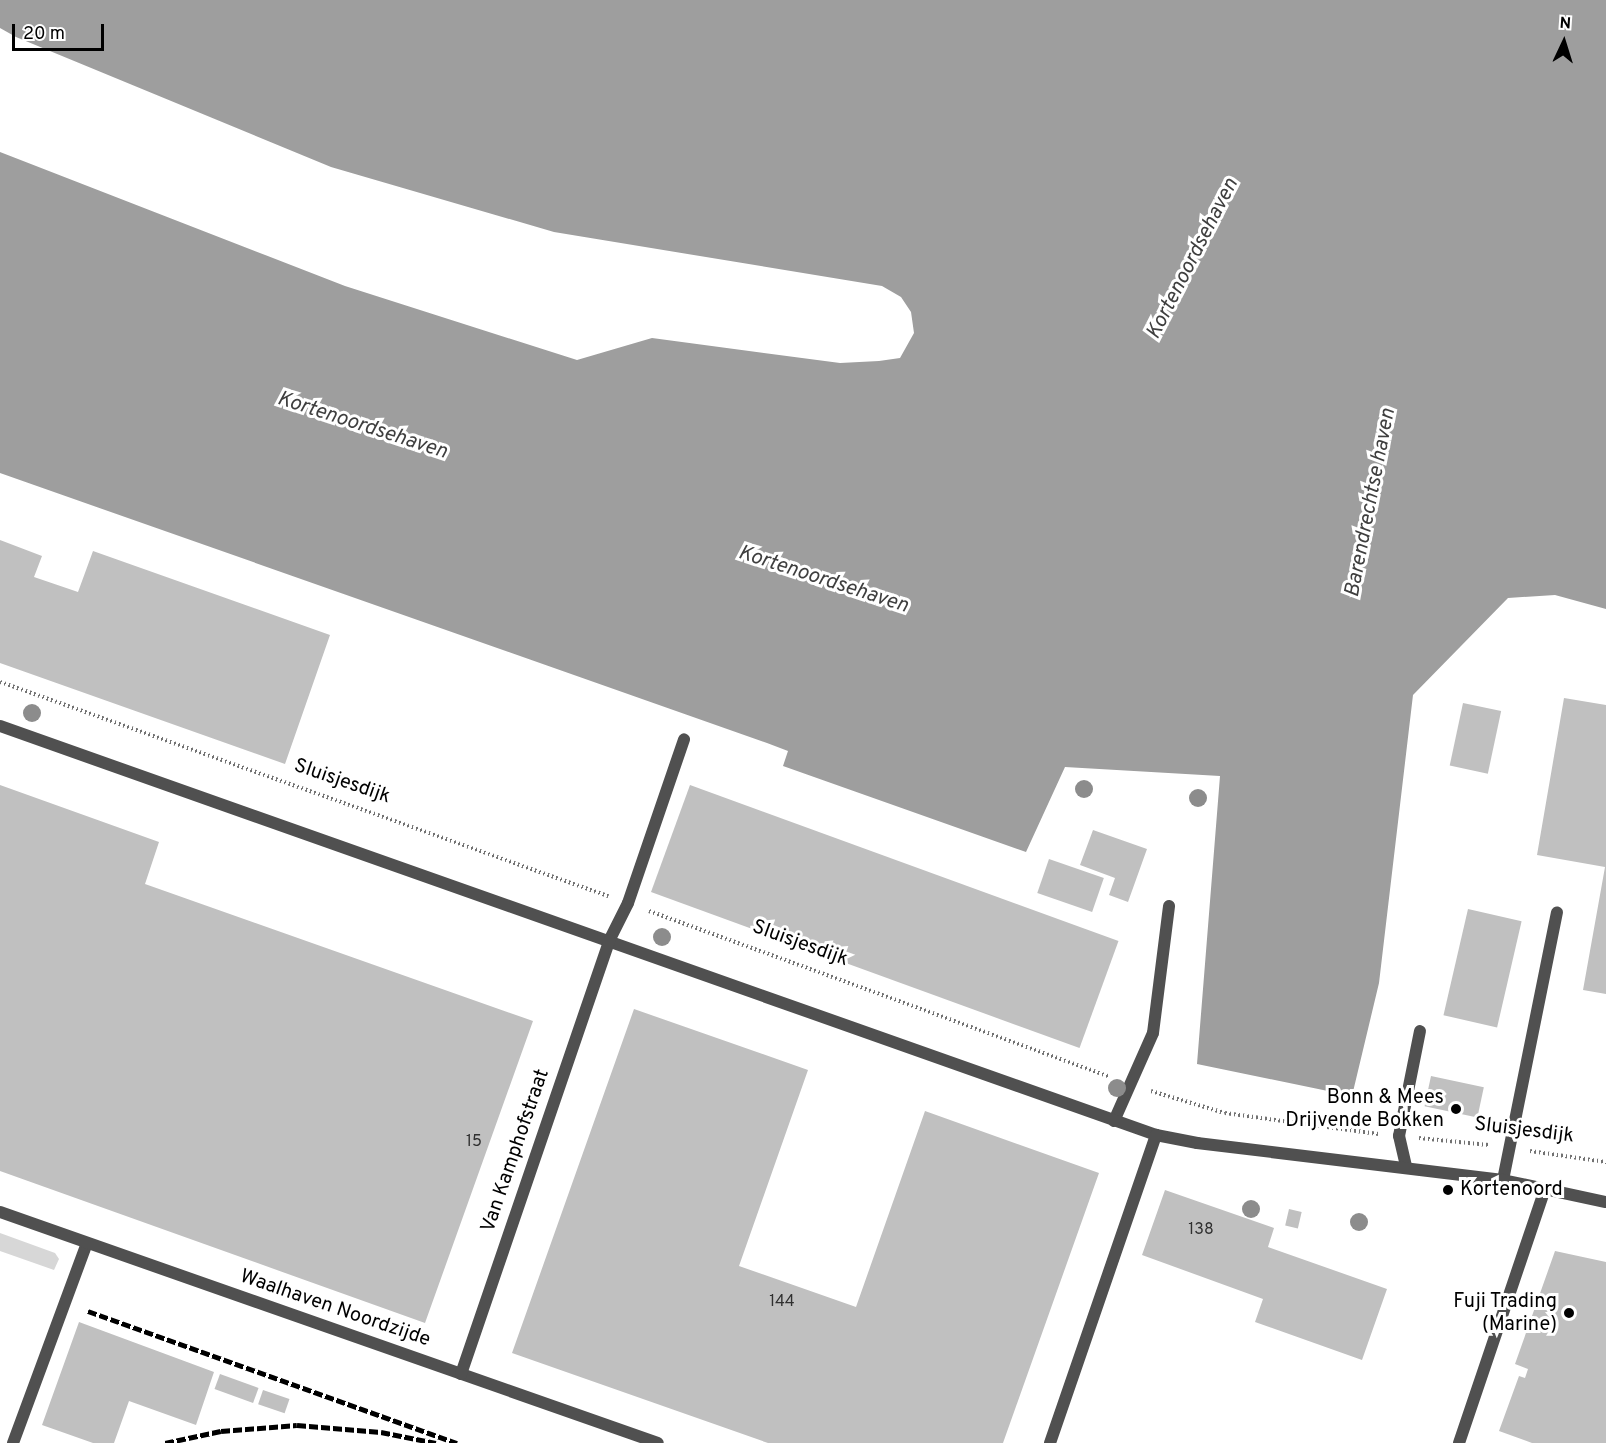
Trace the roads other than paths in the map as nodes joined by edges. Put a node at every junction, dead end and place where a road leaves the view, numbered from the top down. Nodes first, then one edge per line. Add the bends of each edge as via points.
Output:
1 (0, 726) edge
2 (684, 739) dead end
3 (1169, 906) dead end
4 (1557, 912) dead end
5 (609, 941) junction
6 (1420, 1031) dead end
7 (1114, 1121) junction
8 (1156, 1135) junction
9 (1406, 1166) junction
10 (1503, 1180) junction
11 (1545, 1189) junction
12 (1606, 1202) edge
13 (0, 1212) edge
14 (87, 1243) junction
15 (460, 1374) junction
16 (13, 1443) edge
17 (658, 1443) edge
18 (1050, 1443) edge
19 (1459, 1443) edge

1 - 5 street
2 - 5 street, Van Kamphofstraat via 628,903
3 - 7 street via 1153,1033
4 - 10 street
5 - 7 street
5 - 15 street, Van Kamphofstraat
6 - 9 street via 1399,1136
7 - 8 street
8 - 9 street via 1208,1145
8 - 18 street
9 - 10 street
10 - 11 street
11 - 12 street
11 - 19 street
13 - 14 street, Waalhaven Noordzijde
14 - 15 street, Waalhaven Noordzijde
14 - 16 street
15 - 17 street, Waalhaven Noordzijde

